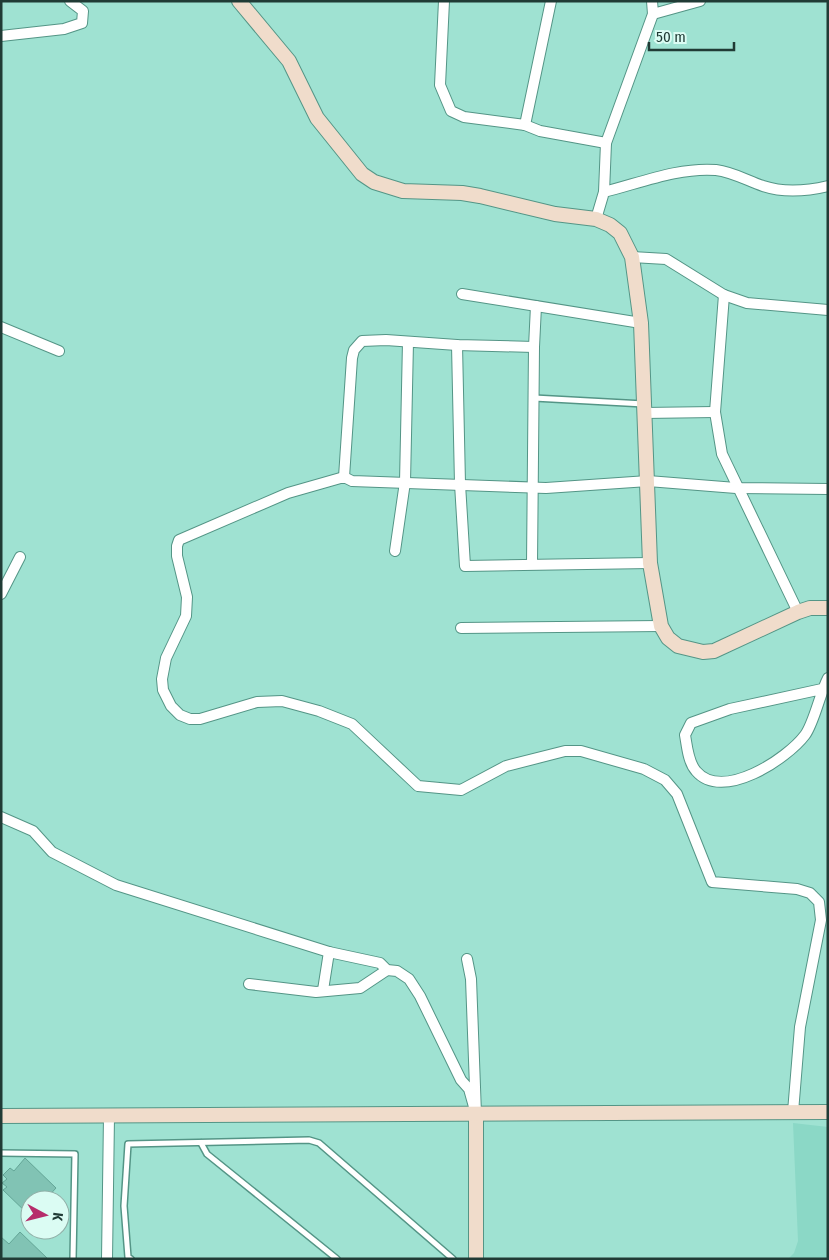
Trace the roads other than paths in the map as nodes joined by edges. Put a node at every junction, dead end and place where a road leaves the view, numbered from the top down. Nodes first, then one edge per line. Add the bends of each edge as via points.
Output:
1 (70, 1) edge
2 (239, 1) edge
3 (444, 1) edge
4 (551, 1) edge
5 (652, 1) edge
6 (700, 1) edge
7 (653, 14) junction
8 (1, 36) edge
9 (525, 125) junction
10 (606, 143) junction
11 (828, 186) edge
12 (604, 192) junction
13 (596, 219) junction
14 (632, 257) junction
15 (462, 294) dead end
16 (724, 295) junction
17 (536, 306) junction
18 (828, 310) edge
19 (641, 323) junction
20 (1, 327) edge
21 (408, 342) junction
22 (457, 346) junction
23 (534, 347) junction
24 (59, 351) dead end
25 (534, 398) junction
26 (644, 408) junction
27 (715, 412) junction
28 (344, 477) junction
29 (648, 481) junction
30 (405, 482) junction
31 (460, 484) junction
32 (534, 487) junction
33 (736, 488) junction
34 (828, 489) edge
35 (395, 551) dead end
36 (20, 557) dead end
37 (650, 563) junction
38 (532, 564) junction
39 (1, 594) edge
40 (828, 608) edge
41 (798, 612) junction
42 (660, 626) junction
43 (461, 628) dead end
44 (828, 678) edge
45 (822, 689) junction
46 (1, 817) edge
47 (329, 952) junction
48 (467, 959) dead end
49 (387, 970) junction
50 (249, 984) dead end
51 (323, 990) junction
52 (793, 1112) junction
53 (828, 1112) edge
54 (476, 1114) junction
55 (1, 1116) edge
56 (109, 1116) junction
57 (201, 1143) junction
58 (1, 1152) edge
59 (73, 1259) edge
60 (107, 1259) edge
61 (131, 1259) edge
62 (337, 1259) edge
63 (453, 1259) edge
64 (476, 1259) edge

1 - 8 street via 83,11 82,23 64,29
2 - 13 street via 289,61 317,118 362,174 374,182 403,191 462,193 555,214
3 - 9 street via 440,85 451,111 464,117
4 - 9 street
5 - 7 street
6 - 7 street
7 - 10 street
9 - 10 street via 540,131
10 - 12 street
11 - 12 street via 782,190 733,174 704,169
12 - 13 street
13 - 14 street via 620,233
14 - 16 street via 666,259
14 - 19 street
15 - 17 street
16 - 18 street via 747,303
16 - 27 street
17 - 19 street
17 - 23 street
19 - 26 street
20 - 24 street
21 - 22 street
21 - 28 street via 368,340 354,350
21 - 30 street
22 - 23 street
22 - 31 street
23 - 25 street
25 - 26 lane
25 - 32 street
26 - 27 street
26 - 29 street
27 - 33 street via 722,454
28 - 30 street via 352,481
28 - 52 street via 288,493 180,540 176,546 187,597 186,616 166,658 162,679 163,690 171,706 190,719 257,702 282,701 319,711 352,724 418,786 461,790 506,766 573,751 644,770 665,780 676,794 712,882 797,889 810,893 819,902 821,920 800,1027
29 - 32 street
29 - 33 street
29 - 37 street
30 - 31 street
30 - 35 street
31 - 32 street
31 - 38 street via 465,566
32 - 38 street
33 - 34 street
33 - 41 street
36 - 39 street
37 - 38 street
37 - 42 street
40 - 41 street
41 - 42 street via 714,651 703,652 678,646
42 - 43 street
44 - 45 street
45 - 45 street via 806,734 762,771 724,782 703,778 695,770 684,735 690,723 730,708
46 - 47 street via 33,831 52,852 116,885
47 - 49 street via 380,963
47 - 51 street
48 - 54 street via 471,979
49 - 51 street via 360,988
49 - 54 street via 397,971 409,979 420,996 461,1080 469,1089
50 - 51 street via 316,992
52 - 53 street
52 - 54 street
54 - 56 street
54 - 64 street
55 - 56 street
56 - 60 street
57 - 61 lane via 128,1144 124,1206 128,1257
57 - 62 lane via 208,1154
57 - 63 lane via 314,1141
58 - 59 lane via 74,1154

